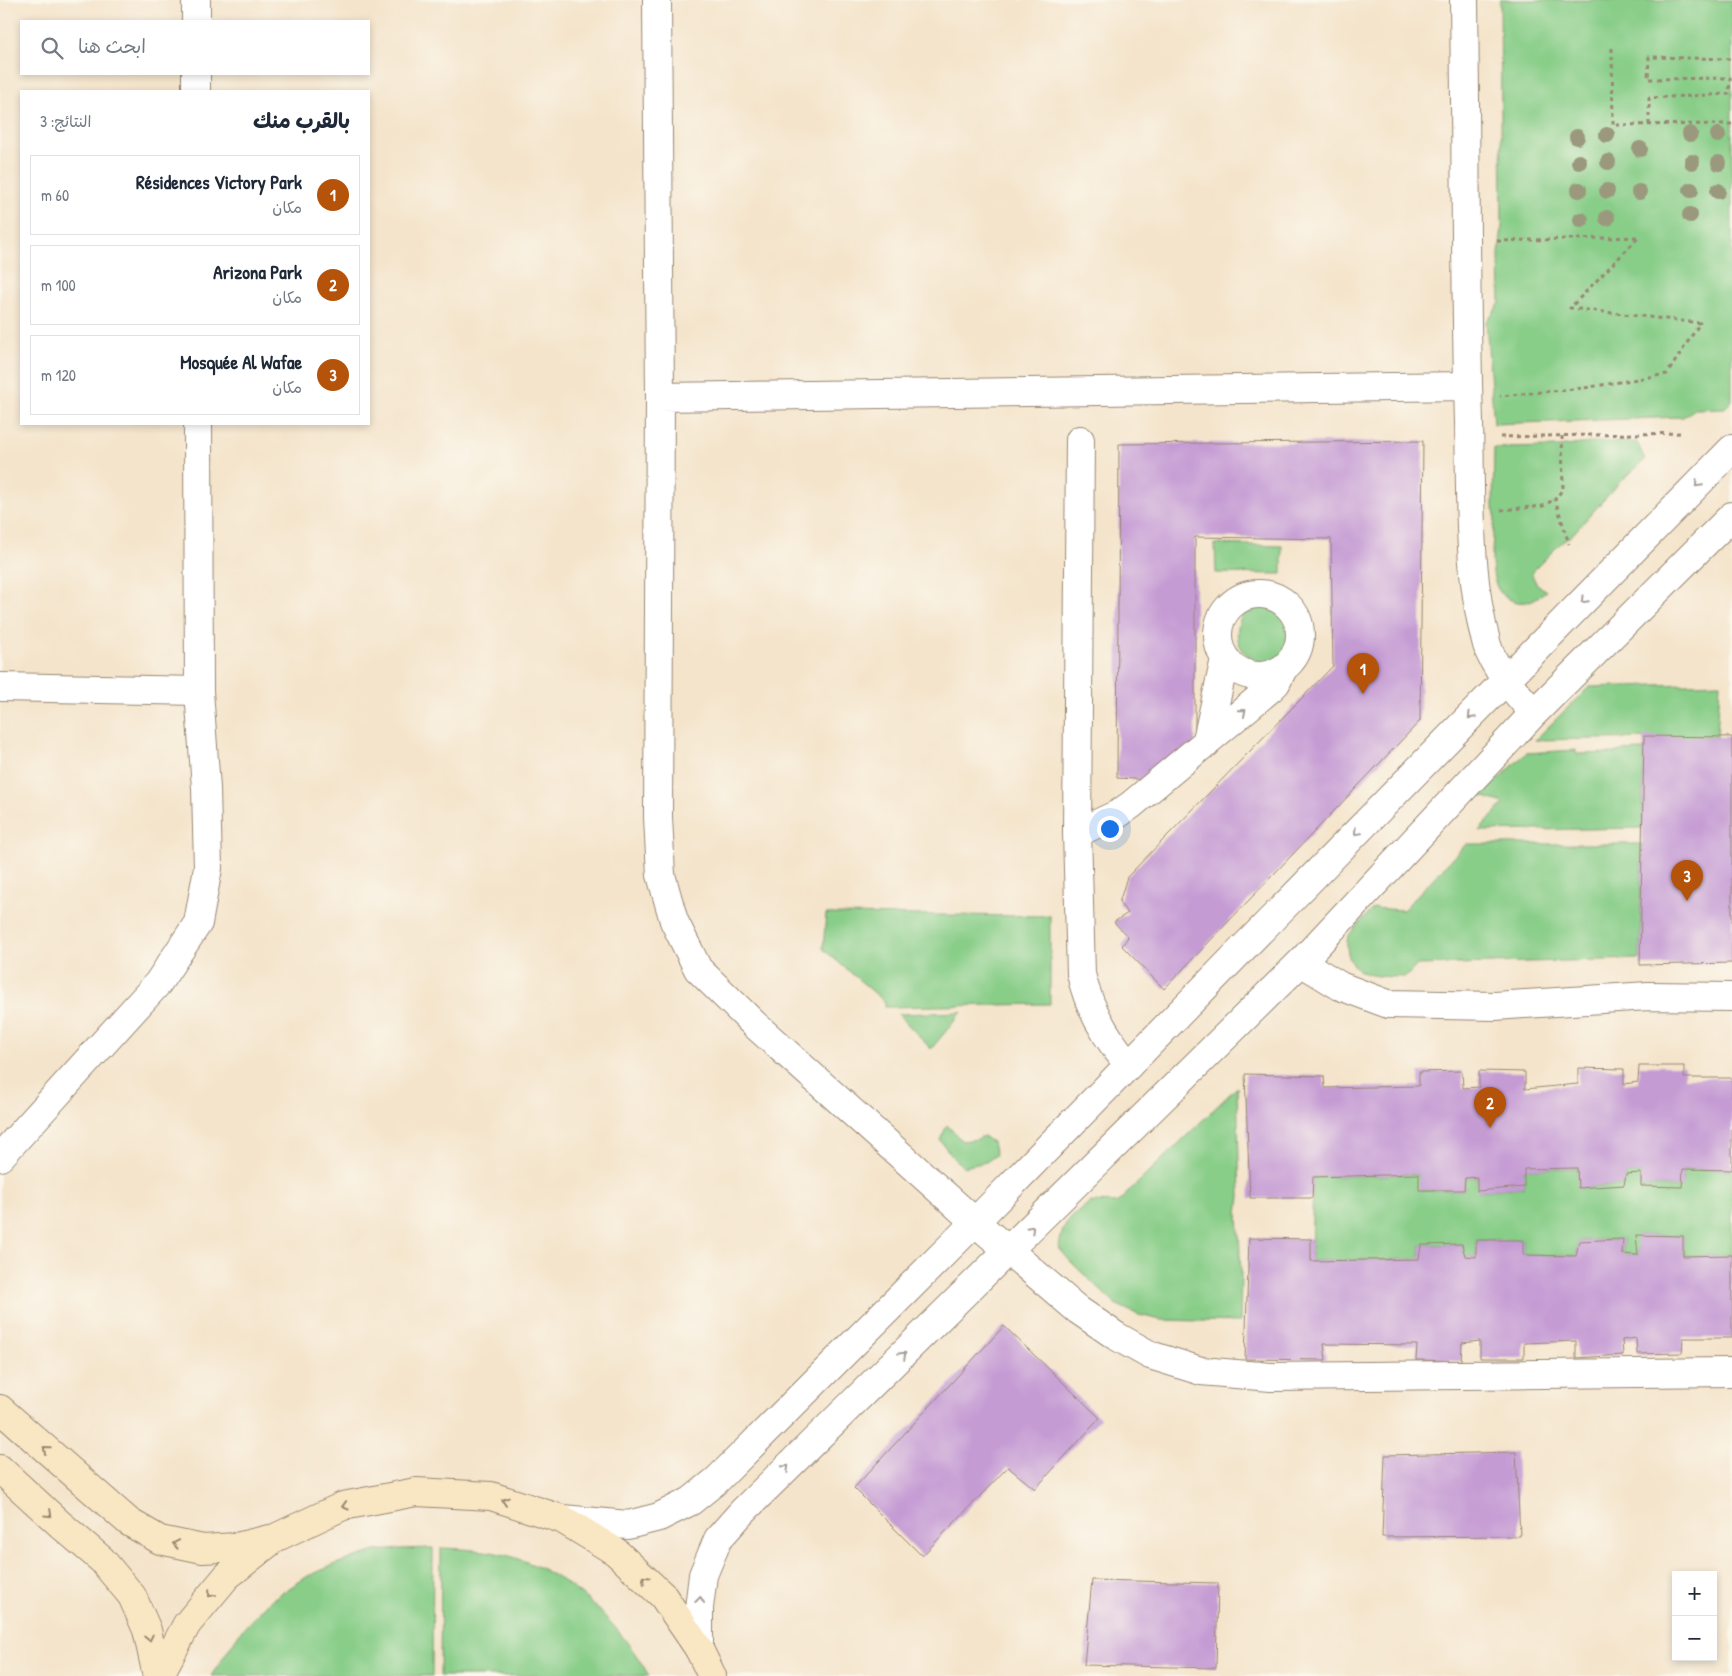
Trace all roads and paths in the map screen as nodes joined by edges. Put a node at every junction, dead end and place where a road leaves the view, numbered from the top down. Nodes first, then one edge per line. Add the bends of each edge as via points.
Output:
1 (196, 0) edge
2 (657, 0) edge
3 (1464, 0) edge
4 (196, 20) edge
5 (1612, 48) dead end
6 (1732, 59) edge
7 (196, 75) edge
8 (196, 90) edge
9 (1649, 124) junction
10 (1732, 124) edge
11 (1494, 241) dead end
12 (1468, 386) junction
13 (1493, 396) dead end
14 (660, 397) junction
15 (198, 425) edge
16 (1682, 433) dead end
17 (1562, 436) junction
18 (1494, 437) dead end
19 (1080, 440) dead end
20 (1732, 449) edge
21 (1556, 499) junction
22 (1495, 511) dead end
23 (1732, 516) edge
24 (1569, 544) dead end
25 (1225, 659) junction
26 (1282, 669) junction
27 (1506, 680) junction
28 (0, 687) edge
29 (200, 691) junction
30 (1534, 713) junction
31 (1206, 744) junction
32 (1077, 833) junction
33 (1301, 962) junction
34 (1732, 997) edge
35 (1129, 1065) junction
36 (0, 1157) edge
37 (975, 1222) junction
38 (1009, 1250) junction
39 (1732, 1372) edge
40 (0, 1409) edge
41 (0, 1469) edge
42 (562, 1519) junction
43 (275, 1538) junction
44 (699, 1648) junction
45 (158, 1676) edge
46 (712, 1676) edge

1 - 4 street
2 - 14 street
3 - 12 street
5 - 9 path via 1612,124
6 - 9 path via 1649,57 1648,79 1730,78 1729,94 1649,98
7 - 8 street
9 - 10 path
11 - 13 path via 1639,237 1570,308 1700,324 1667,374 1584,388
12 - 14 street
12 - 27 street via 1476,587 1488,647
14 - 37 street via 658,817 661,875 674,921 698,969 754,1024
15 - 29 street
16 - 17 path
17 - 18 path
17 - 21 path via 1563,489
19 - 32 street
20 -> 27 street
21 - 22 path via 1543,506
21 - 24 path
23 - 30 street
25 - 26 street via 1234,668 1258,677
25 - 26 street via 1218,646 1220,618 1239,598 1266,594 1280,598 1298,619 1299,647
25 - 31 street
31 -> 26 street via 1272,688
27 - 30 street
27 -> 35 street
28 - 29 street
29 - 36 street via 208,868 198,923 158,982
30 - 33 street
31 - 32 street via 1118,814
32 - 35 street via 1081,974 1085,992 1102,1029
33 - 34 street via 1340,986 1388,1004 1495,1006 1648,996
38 -> 33 street
35 - 37 street
37 - 38 street
37 - 42 street via 717,1480 691,1501 659,1516 628,1525
38 - 39 street via 1078,1310 1116,1336 1150,1355 1200,1371 1270,1377
44 -> 38 street via 703,1575 718,1539
43 -> 40 main road via 236,1547 203,1549 160,1540 129,1522
41 -> 45 main road via 102,1560 132,1596 147,1630
42 -> 43 main road via 491,1496 416,1492 343,1506
44 -> 42 main road via 663,1596 616,1552
43 -> 45 main road via 226,1576 186,1624
44 - 46 main road

